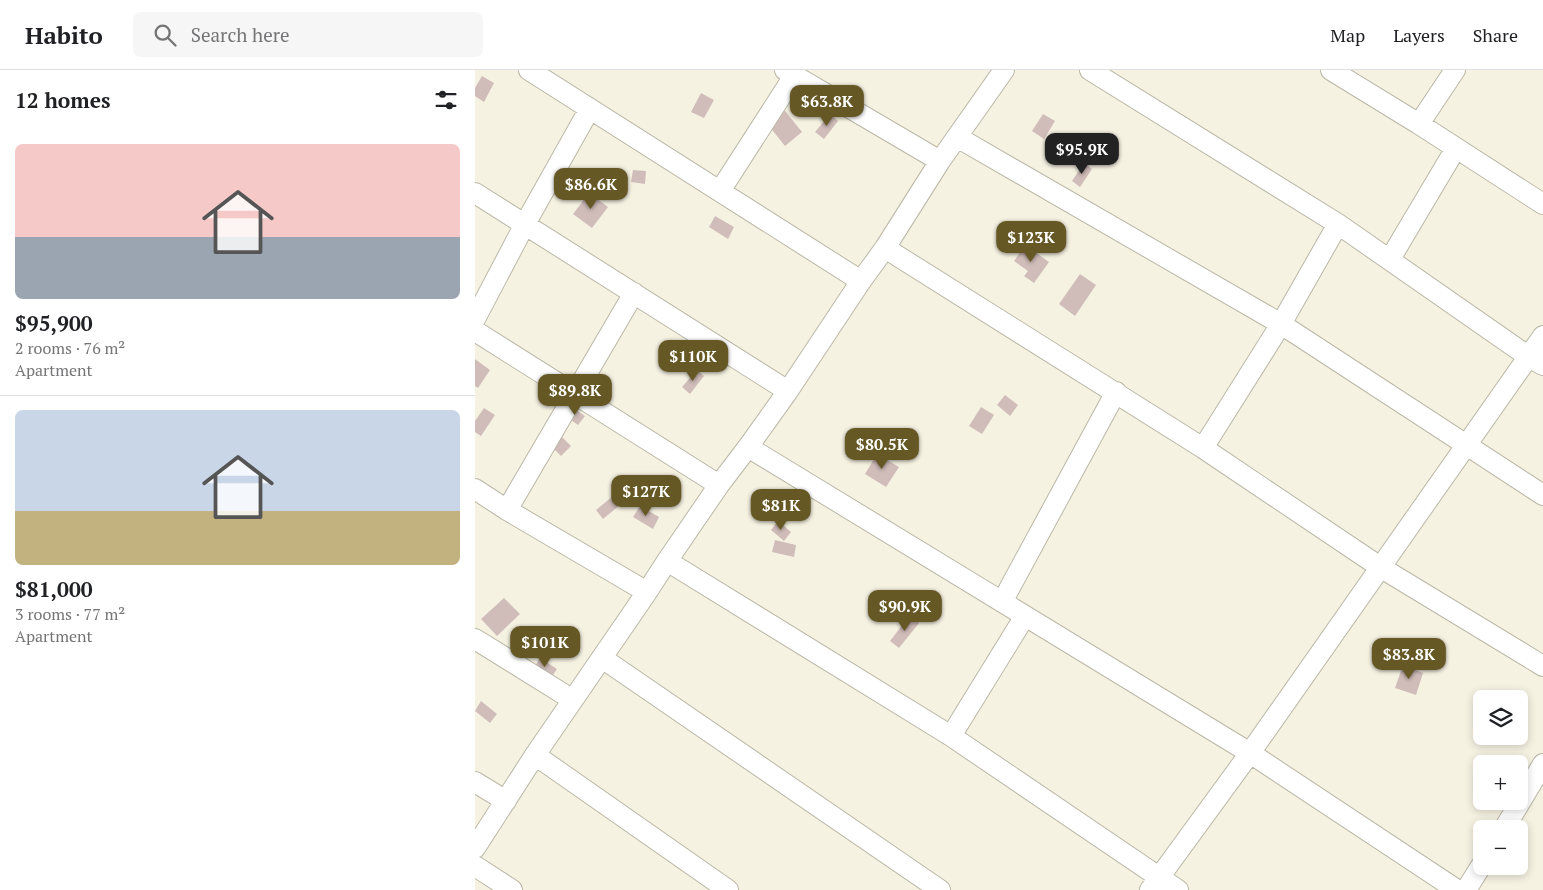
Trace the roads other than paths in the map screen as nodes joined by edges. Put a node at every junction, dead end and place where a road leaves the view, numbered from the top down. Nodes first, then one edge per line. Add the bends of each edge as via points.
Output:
1 (529, 70) edge
2 (1090, 70) edge
3 (1331, 70) edge
4 (1455, 70) edge
5 (1001, 71) edge
6 (789, 73) edge
7 (589, 110) junction
8 (1419, 124) junction
9 (957, 137) junction
10 (1456, 148) junction
11 (940, 161) junction
12 (720, 191) junction
13 (475, 194) edge
14 (1543, 204) edge
15 (525, 224) junction
16 (1338, 224) junction
17 (885, 248) junction
18 (1390, 259) junction
19 (861, 281) junction
20 (634, 293) junction
21 (475, 318) edge
22 (1281, 324) junction
23 (475, 331) edge
24 (1543, 336) edge
25 (1536, 361) edge
26 (788, 390) junction
27 (1116, 392) junction
28 (574, 395) junction
29 (1466, 445) junction
30 (748, 447) junction
31 (1203, 448) junction
32 (719, 485) junction
33 (475, 489) edge
34 (1543, 495) edge
35 (507, 510) junction
36 (667, 561) junction
37 (1380, 567) junction
38 (647, 592) junction
39 (1003, 602) junction
40 (1025, 616) junction
41 (475, 640) edge
42 (602, 658) junction
43 (1543, 666) edge
44 (573, 700) junction
45 (951, 736) junction
46 (1250, 753) junction
47 (535, 756) junction
48 (1543, 764) edge
49 (475, 782) edge
50 (506, 801) junction
51 (1509, 820) edge
52 (475, 848) edge
53 (475, 866) edge
54 (1476, 875) edge
55 (1155, 884) edge
56 (512, 890) edge
57 (727, 890) edge
58 (940, 890) edge
59 (1178, 890) edge
60 (1457, 890) edge
61 (1467, 890) edge

1 - 7 street
2 - 16 street
3 - 8 street
4 - 8 street
5 - 9 street
6 - 11 street
6 - 12 street
7 - 12 street
7 - 15 street
8 - 10 street
9 - 11 street
9 - 22 street
10 - 14 street
10 - 18 street
11 - 17 street
12 - 19 street
13 - 15 street
15 - 20 street
15 - 21 street
16 - 18 street
16 - 22 street
17 - 19 street
17 - 27 street
18 - 25 street
19 - 26 street
20 - 26 street
20 - 28 street
22 - 29 street
22 - 31 street
23 - 28 street
24 - 25 street
25 - 29 street
26 - 30 street
27 - 31 street
27 - 39 street
28 - 32 street
28 - 35 street
29 - 34 street
29 - 37 street
30 - 32 street
30 - 39 street
31 - 37 street
32 - 36 street
33 - 35 street
35 - 38 street
36 - 38 street
36 - 45 street
37 - 43 street
37 - 46 street
38 - 42 street
39 - 40 street
40 - 45 street
40 - 46 street
41 - 44 street
42 - 44 street
42 - 58 street
44 - 47 street
45 - 55 street
46 - 55 street
46 - 60 street
47 - 50 street
47 - 57 street
48 - 51 street
49 - 50 street
50 - 52 street
53 - 56 street
54 - 61 street
55 - 59 street

